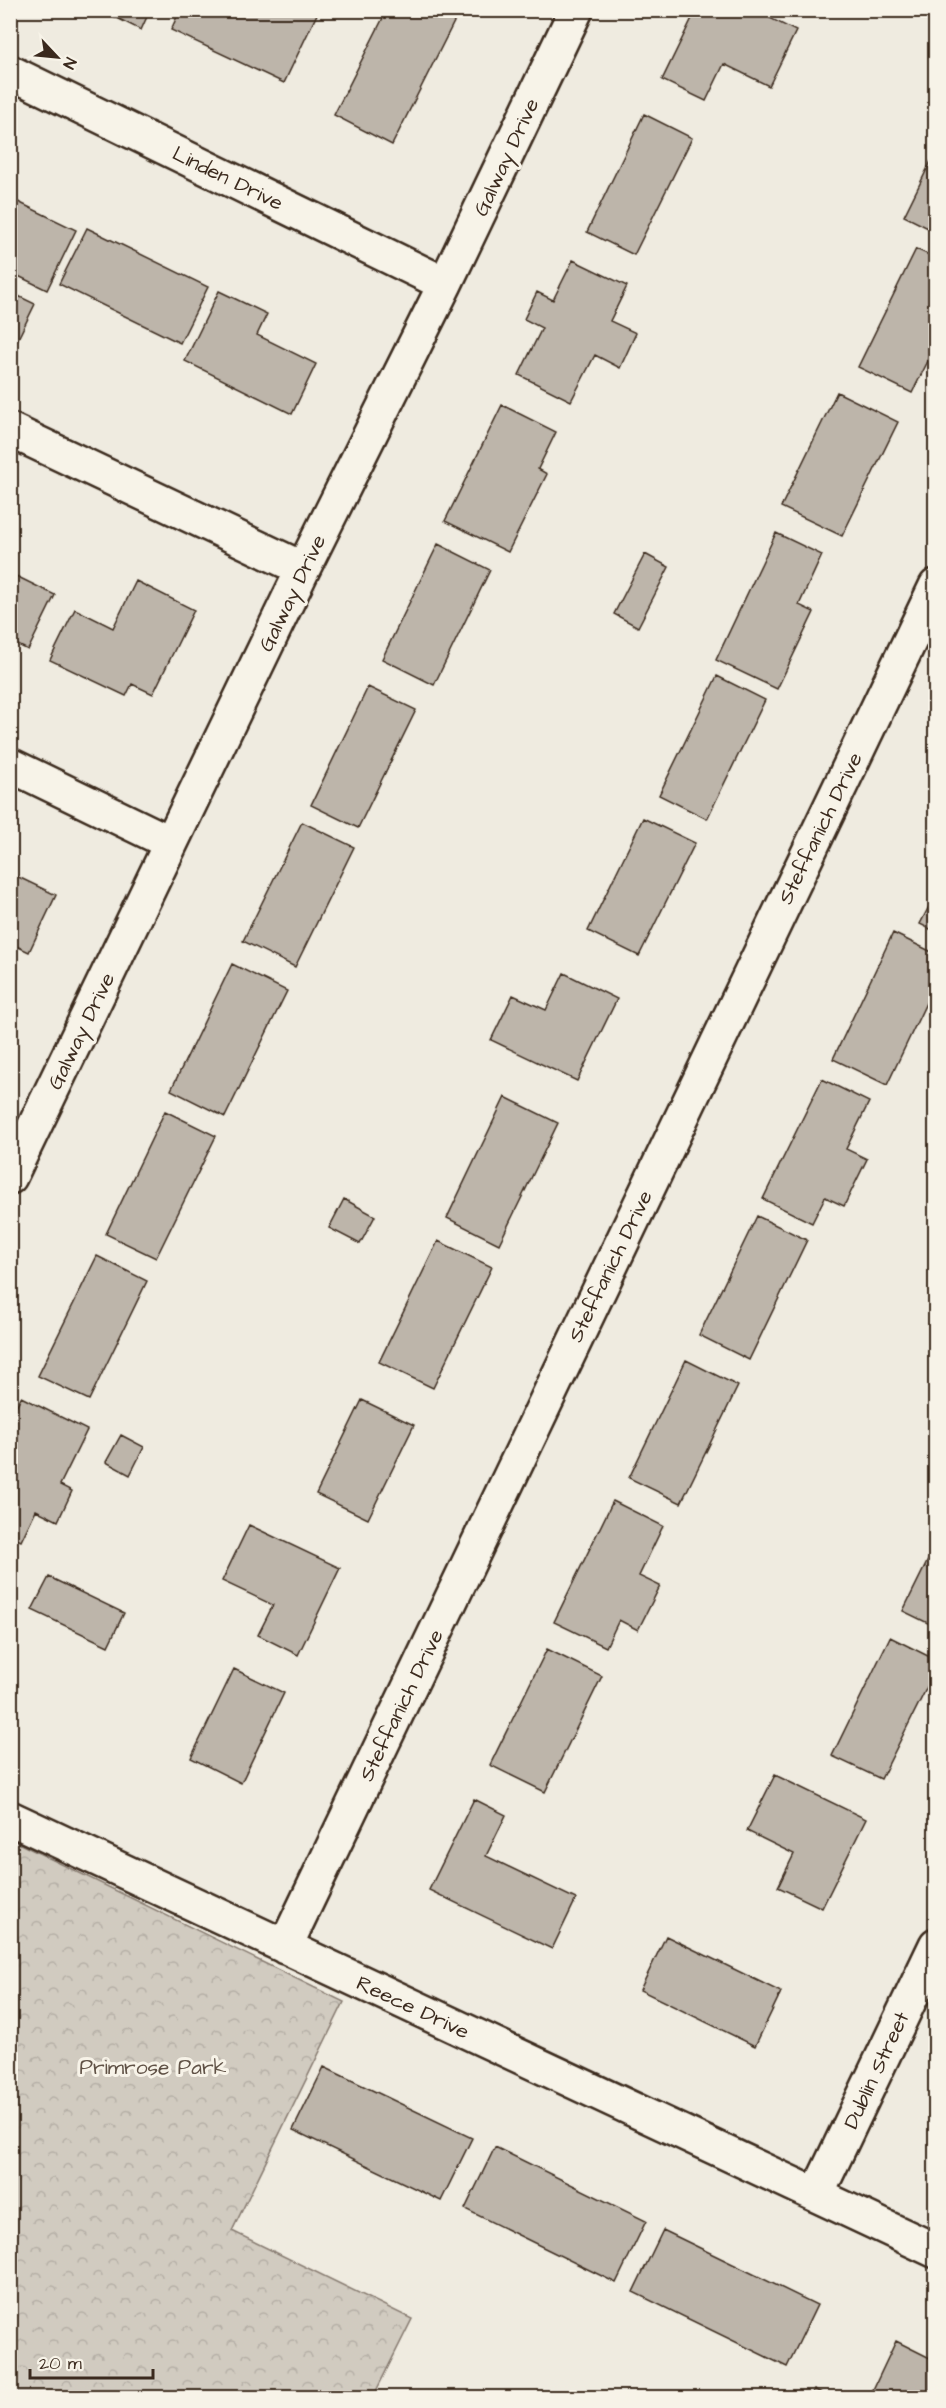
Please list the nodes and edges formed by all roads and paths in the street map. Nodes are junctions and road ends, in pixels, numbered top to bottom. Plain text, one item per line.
1 (576, 10) edge
2 (10, 72) edge
3 (445, 284) junction
4 (10, 430) edge
5 (303, 569) junction
6 (936, 586) edge
7 (10, 765) edge
8 (171, 843) junction
9 (10, 1177) edge
10 (10, 1818) edge
11 (936, 1945) edge
12 (285, 1947) junction
13 (817, 2194) junction
14 (936, 2251) edge

1 - 3 street, Galway Drive
2 - 3 street, Linden Drive
3 - 5 street, Galway Drive
4 - 5 street
5 - 8 street, Galway Drive
6 - 12 street, Steffanich Drive
7 - 8 street
8 - 9 street, Galway Drive
10 - 12 street, Reece Drive
11 - 13 street, Dublin Street
12 - 13 street, Reece Drive
13 - 14 street, Reece Drive

